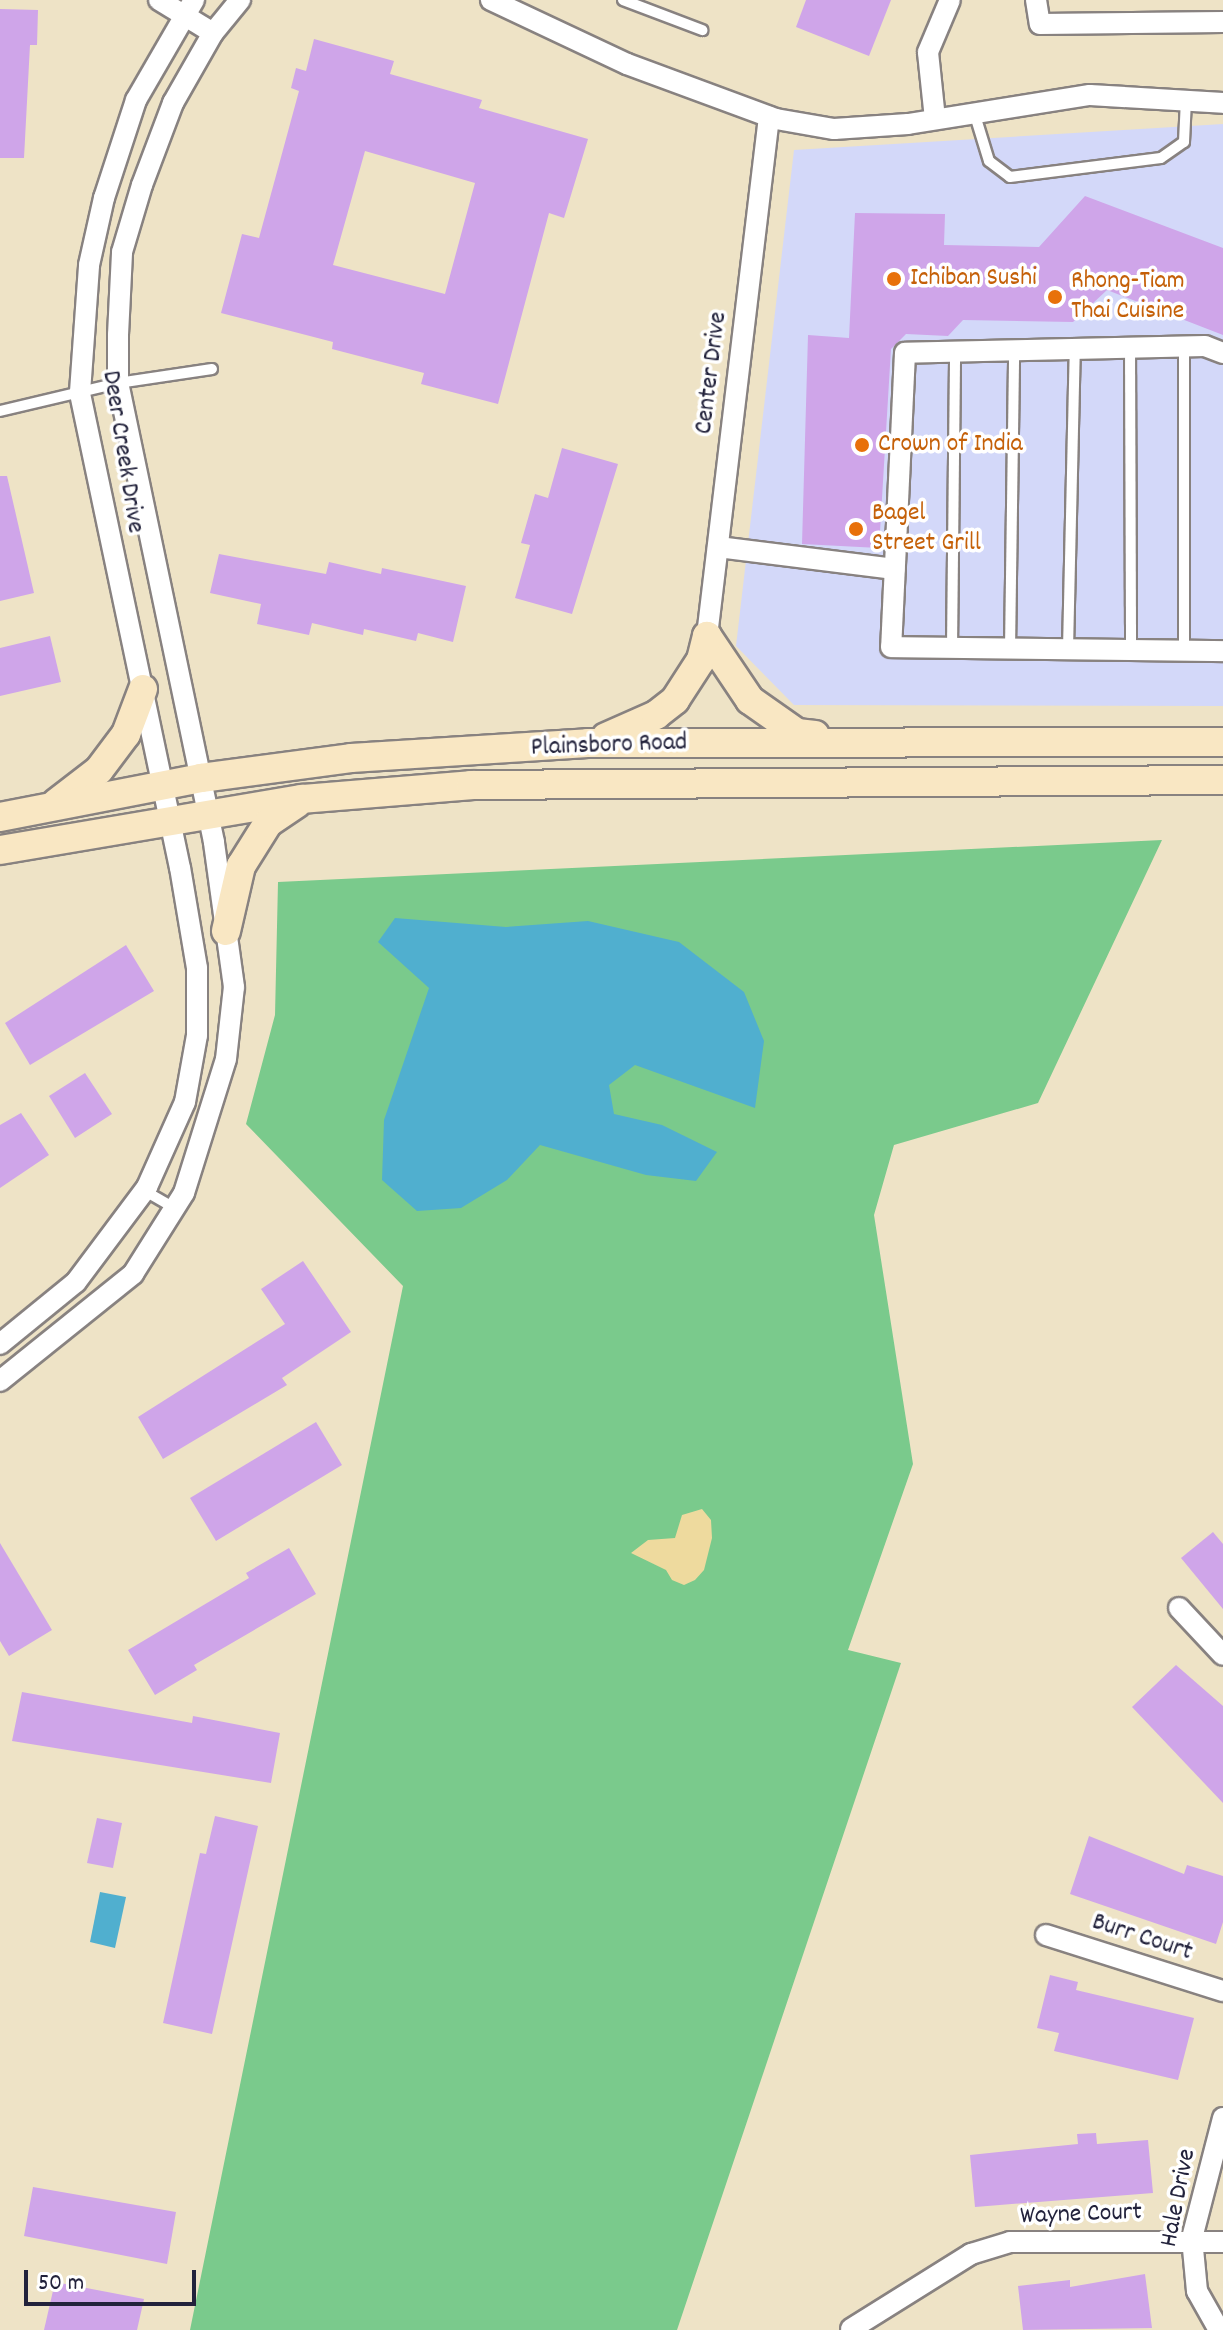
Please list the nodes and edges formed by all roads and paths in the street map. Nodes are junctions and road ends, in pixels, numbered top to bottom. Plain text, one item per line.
1 (159, 0) edge
2 (240, 0) edge
3 (491, 0) edge
4 (623, 0) edge
5 (950, 0) edge
6 (1036, 0) edge
7 (188, 7) edge
8 (534, 9) edge
9 (1223, 22) edge
10 (702, 30) dead end
11 (213, 33) junction
12 (1186, 98) junction
13 (1223, 103) edge
14 (974, 111) junction
15 (769, 117) junction
16 (935, 119) junction
17 (1184, 346) junction
18 (1130, 347) junction
19 (1075, 349) junction
20 (1014, 350) junction
21 (955, 352) junction
22 (1223, 353) edge
23 (212, 369) dead end
24 (118, 383) junction
25 (80, 392) junction
26 (0, 411) edge
27 (718, 547) junction
28 (895, 569) junction
29 (707, 636) junction
30 (952, 648) junction
31 (1010, 649) junction
32 (1068, 649) junction
33 (1131, 650) junction
34 (1184, 651) junction
35 (1223, 651) edge
36 (143, 689) junction
37 (859, 742) junction
38 (1223, 742) edge
39 (588, 743) junction
40 (201, 778) junction
41 (1223, 780) edge
42 (163, 786) junction
43 (302, 799) junction
44 (51, 806) junction
45 (208, 814) junction
46 (0, 817) edge
47 (171, 821) junction
48 (0, 850) edge
49 (226, 931) junction
50 (145, 1191) junction
51 (174, 1208) junction
52 (4, 1341) edge
53 (25, 1364) junction
54 (0, 1381) edge
55 (1179, 1608) dead end
56 (1223, 1655) edge
57 (1046, 1935) dead end
58 (1223, 1991) edge
59 (1223, 2118) edge
60 (1192, 2238) junction
61 (1223, 2242) edge
62 (851, 2329) edge
63 (1219, 2330) edge

1 - 7 street
2 - 11 street, Deer Creek Drive
3 - 8 street
4 - 10 lane
5 - 16 street
6 - 9 street
7 - 11 street
7 - 25 street, Deer Creek Drive
8 - 15 street
11 - 24 street, Deer Creek Drive
12 - 13 street
12 - 14 street
12 - 14 lane
14 - 16 street
15 - 16 street
15 - 27 street, Center Drive
17 - 18 street
17 - 22 street
17 - 34 lane
18 - 19 street
18 - 33 lane
19 - 20 street
19 - 32 lane
20 - 21 street
20 - 31 lane
21 - 28 street
21 - 30 lane
23 - 24 lane
24 - 25 lane
24 - 40 street, Deer Creek Drive
25 - 26 lane
25 - 36 street, Deer Creek Drive
27 - 28 street
27 - 29 street, Center Drive
28 - 30 street
29 - 37 street
29 - 39 street
30 - 31 street
31 - 32 street
32 - 33 street
33 - 34 street
34 - 35 street
36 - 42 street, Deer Creek Drive
36 - 44 street
37 - 38 street, Plainsboro Road
37 - 39 street, Plainsboro Road
39 - 40 street, Plainsboro Road
40 - 42 street, Plainsboro Road
40 - 45 street, Deer Creek Drive
41 - 43 street, Plainsboro Road
42 - 44 street, Plainsboro Road
42 - 47 street, Deer Creek Drive
43 - 45 street, Plainsboro Road
43 - 49 street
44 - 46 street, Plainsboro Road
45 - 47 street, Plainsboro Road
45 - 49 street, Deer Creek Drive
47 - 48 street, Plainsboro Road
47 - 50 street, Deer Creek Drive
49 - 51 street, Deer Creek Drive
50 - 51 lane
50 - 52 street, Deer Creek Drive
51 - 53 street, Deer Creek Drive
52 - 53 lane
53 - 54 street, Deer Creek Drive
55 - 56 street
57 - 58 street, Burr Court
59 - 60 street, Hale Drive
60 - 61 street, Wayne Court
60 - 62 street, Wayne Court
60 - 63 street, Hale Drive

